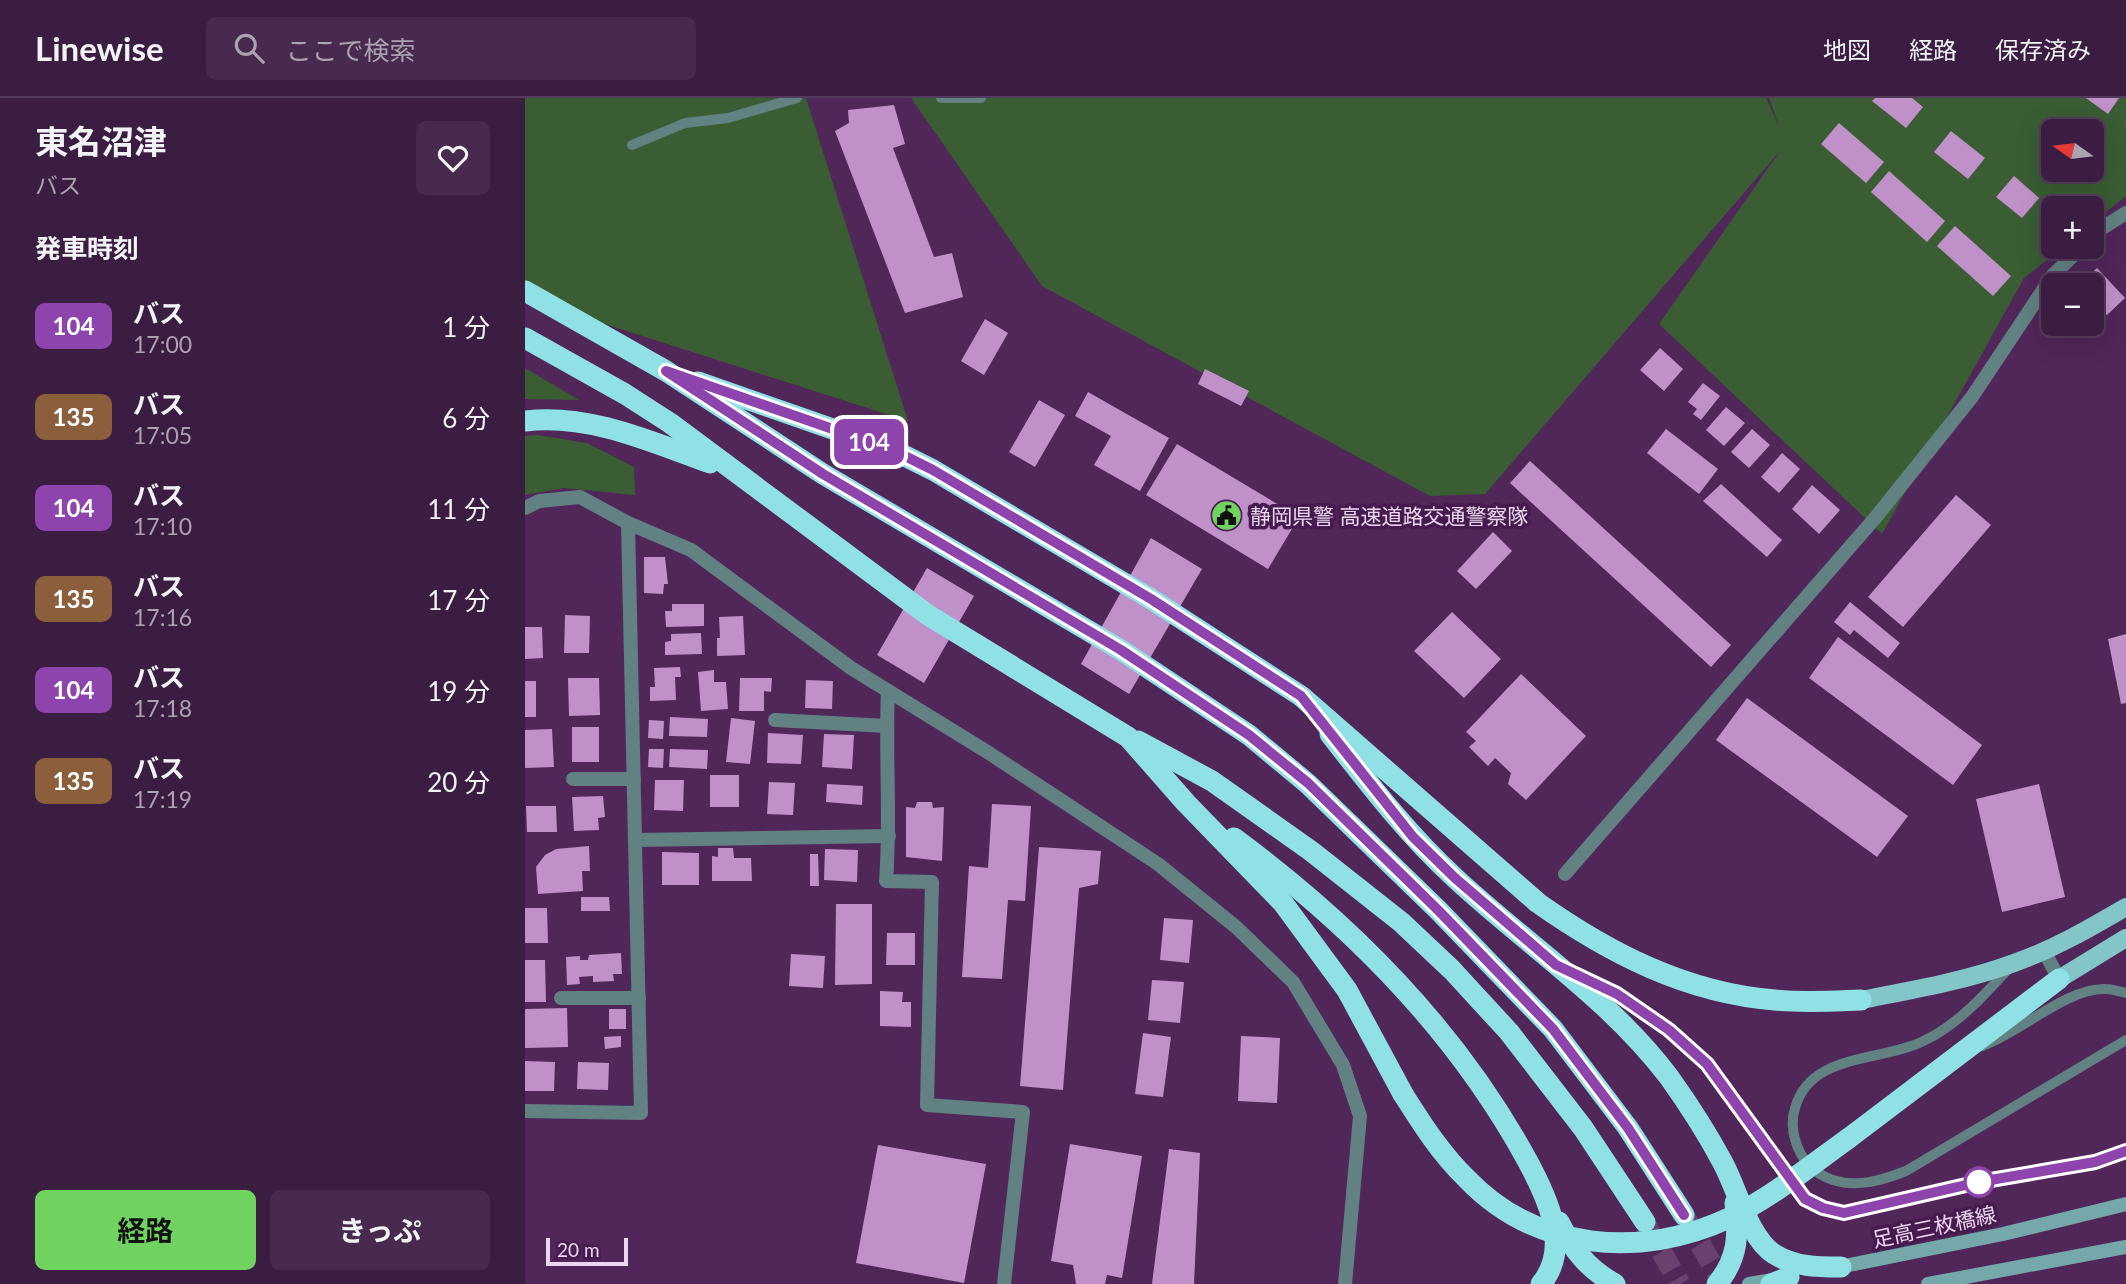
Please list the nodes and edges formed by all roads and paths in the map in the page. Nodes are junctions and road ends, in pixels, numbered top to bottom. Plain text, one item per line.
1 (797, 98) edge
2 (941, 98) edge
3 (981, 98) edge
4 (632, 145) dead end
5 (2126, 213) edge
6 (2104, 229) edge
7 (2070, 259) edge
8 (525, 291) edge
9 (525, 338) edge
10 (666, 371) junction
11 (525, 421) edge
12 (729, 469) junction
13 (525, 508) edge
14 (628, 523) junction
15 (888, 691) junction
16 (1301, 696) junction
17 (775, 720) dead end
18 (887, 726) junction
19 (1128, 737) junction
20 (573, 779) dead end
21 (634, 779) junction
22 (1186, 803) junction
23 (889, 836) junction
24 (636, 840) junction
25 (1565, 874) dead end
26 (2126, 907) edge
27 (2126, 937) edge
28 (2044, 951) junction
29 (2013, 964) junction
30 (1556, 965) junction
31 (2059, 979) junction
32 (2126, 993) edge
33 (561, 998) dead end
34 (639, 998) junction
35 (1861, 1000) joint
36 (2126, 1040) edge
37 (1966, 1051) junction
38 (525, 1111) edge
39 (2126, 1151) edge
40 (1722, 1161) junction
41 (1545, 1194) junction
42 (2126, 1204) edge
43 (1684, 1215) tunnel mouth
44 (1645, 1222) tunnel mouth
45 (2126, 1247) edge
46 (1841, 1267) junction
47 (1780, 1280) edge
48 (1004, 1284) edge
49 (1345, 1284) edge
50 (1541, 1284) edge
51 (1615, 1284) edge
52 (1717, 1284) edge
53 (1749, 1284) edge
54 (1928, 1284) edge

1 - 4 lane
2 - 3 lane
5 - 6 street
7 - 25 street
8 - 10 highway
9 - 12 highway
10 - 16 highway
10 - 43 highway
11 - 12 highway
12 - 19 highway
13 - 14 street
14 - 15 street
14 - 21 street
15 - 18 street
15 - 49 street
16 - 30 highway
16 - 35 highway
17 - 18 street
18 - 23 street
19 - 22 highway
19 - 44 highway
20 - 21 street
21 - 24 street
22 - 37 highway, bridge
22 - 41 highway
23 - 24 street
23 - 48 street
24 - 34 street
26 - 28 main road
27 - 31 main road
28 - 29 main road
28 - 31 street
29 - 35 main road
29 - 36 lane
30 - 39 lane
30 - 40 highway
31 - 37 highway
32 - 37 lane
33 - 34 street
34 - 38 street
40 - 46 highway
40 - 52 highway
41 - 50 highway
41 - 51 highway
42 - 46 main road, 足高三枚橋線
45 - 54 main road
46 - 47 main road, 足高三枚橋線
47 - 53 main road, 足高三枚橋線

